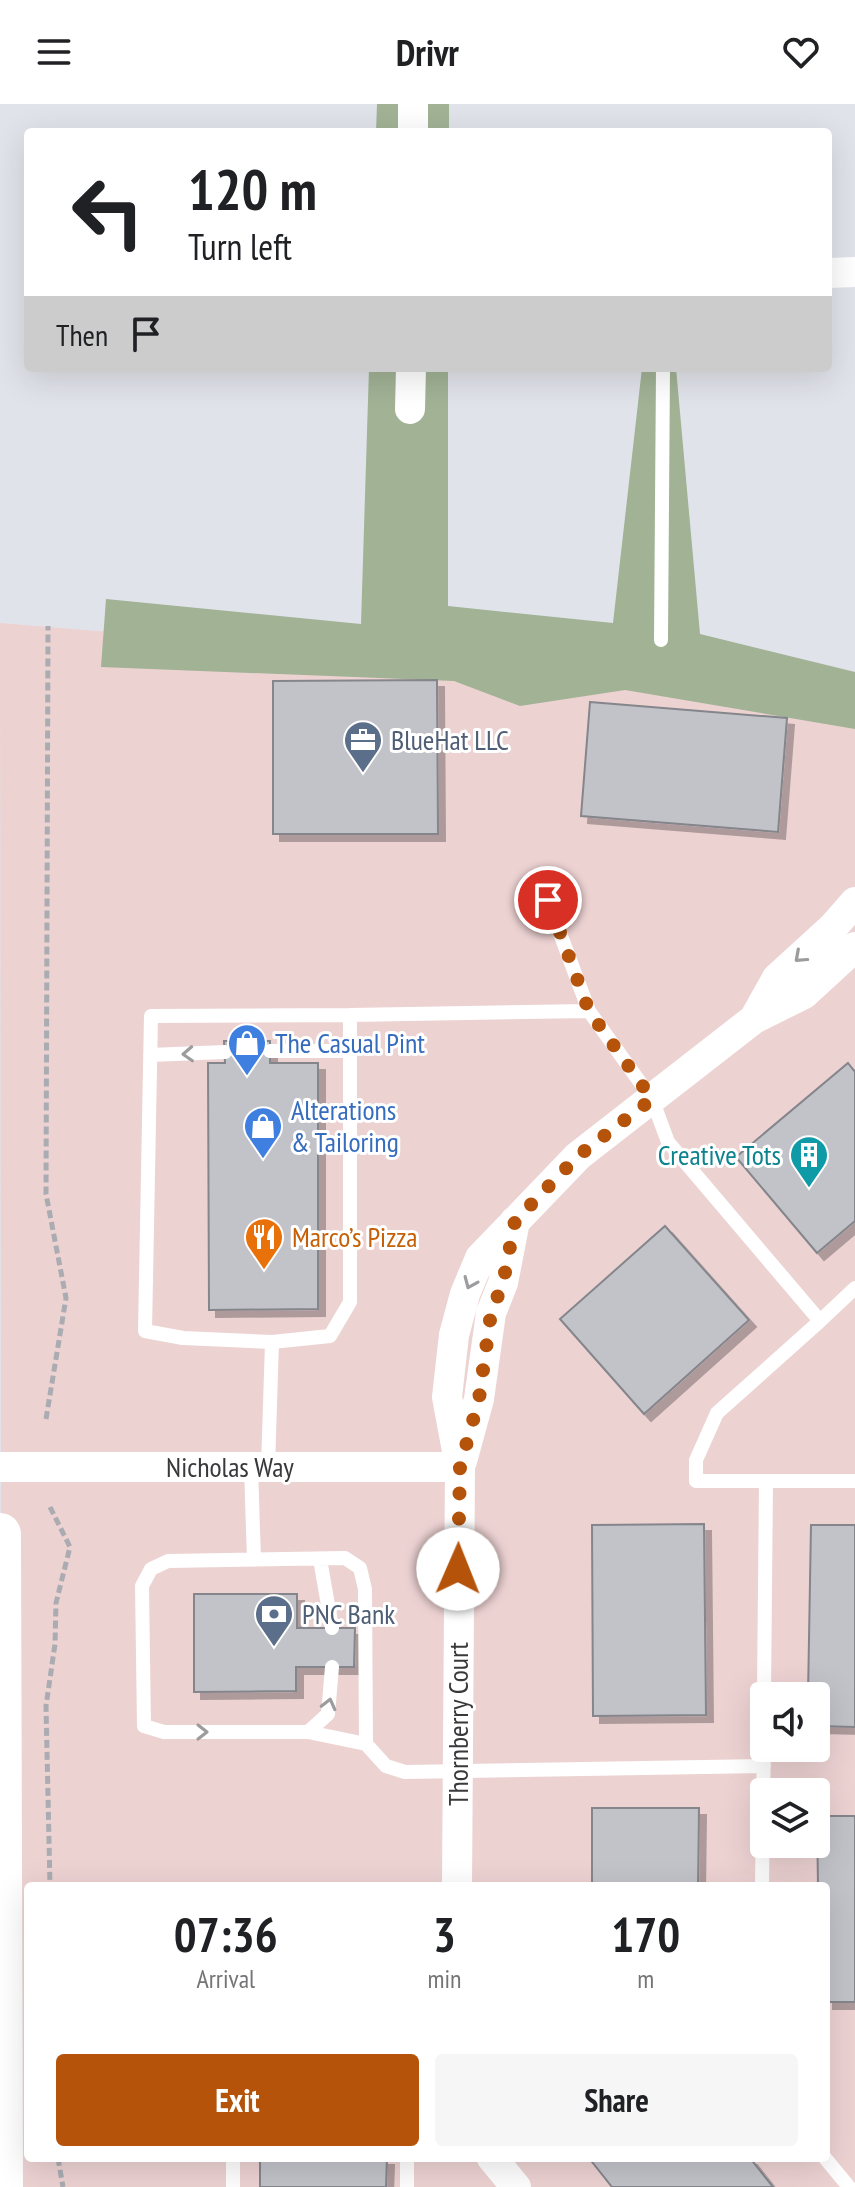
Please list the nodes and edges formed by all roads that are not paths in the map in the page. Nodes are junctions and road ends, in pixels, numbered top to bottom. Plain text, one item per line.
1 (413, 104) edge
2 (413, 128) edge
3 (855, 272) edge
4 (832, 273) edge
5 (411, 372) edge
6 (663, 372) edge
7 (410, 409) dead end
8 (661, 640) dead end
9 (539, 877) dead end
10 (855, 902) edge
11 (855, 947) edge
12 (589, 1011) junction
13 (350, 1015) junction
14 (754, 1019) junction
15 (270, 1051) dead end
16 (350, 1051) junction
17 (225, 1052) dead end
18 (150, 1055) junction
19 (652, 1099) junction
20 (855, 1288) edge
21 (820, 1321) junction
22 (272, 1342) junction
23 (0, 1467) edge
24 (260, 1467) junction
25 (460, 1467) junction
26 (766, 1481) junction
27 (855, 1481) edge
28 (0, 1534) edge
29 (320, 1559) junction
30 (254, 1560) junction
31 (332, 1628) dead end
32 (332, 1667) dead end
33 (764, 1682) edge
34 (308, 1732) junction
35 (366, 1744) junction
36 (764, 1762) edge
37 (764, 1766) junction
38 (458, 1769) junction
39 (457, 1882) edge
40 (762, 1882) edge
41 (233, 2162) edge
42 (407, 2162) edge
43 (492, 2162) edge
44 (494, 2162) edge
45 (828, 2162) edge
46 (2, 2187) edge
47 (233, 2187) edge
48 (407, 2187) edge
49 (496, 2187) edge
50 (516, 2187) edge
51 (849, 2187) edge

1 - 2 street
3 - 4 street
5 - 7 street
6 - 8 lane
9 - 12 lane
10 -> 14 street, Thornberry Court
11 - 14 street, Thornberry Court
12 - 13 lane
12 - 19 lane
13 - 16 lane
13 - 18 lane
14 - 19 street, Thornberry Court
15 - 16 lane
16 - 22 lane
17 -> 18 lane
18 - 22 lane
19 - 21 lane
19 - 25 street, Thornberry Court
20 - 21 lane
21 - 26 lane
22 - 24 lane
23 - 24 street, Nicholas Way
24 - 25 street, Nicholas Way
24 - 30 lane
25 - 38 street, Thornberry Court
26 - 27 lane
26 - 33 lane
28 - 46 main road
29 - 30 lane
29 - 31 lane
29 - 35 lane
30 -> 34 lane
34 -> 32 lane
34 - 35 lane
35 - 38 lane
36 - 37 lane
37 - 38 lane
37 - 40 lane
38 - 39 street, Thornberry Court
41 - 47 lane
42 - 48 lane
43 - 49 street
44 - 50 street
45 - 51 lane

